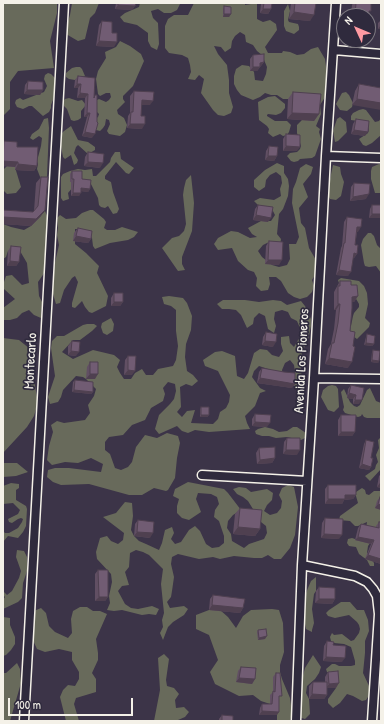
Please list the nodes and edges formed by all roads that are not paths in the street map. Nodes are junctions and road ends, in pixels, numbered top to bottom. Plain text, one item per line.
1 (64, 3) edge
2 (336, 3) edge
3 (334, 50) junction
4 (381, 54) edge
5 (326, 156) junction
6 (381, 158) edge
7 (314, 378) junction
8 (381, 379) edge
9 (202, 475) dead end
10 (307, 481) junction
11 (302, 565) junction
12 (24, 721) edge
13 (296, 721) edge
14 (372, 721) edge

1 - 12 street, Montecarlo
2 - 3 street, Avenida Los Pioneros
3 - 4 street
3 - 5 street, Avenida Los Pioneros
5 - 6 street
5 - 7 street, Avenida Los Pioneros
7 - 8 street
7 - 10 street, Avenida Los Pioneros
9 - 10 street
10 - 11 street, Avenida Los Pioneros
11 - 13 street, Avenida Los Pioneros
11 - 14 street

